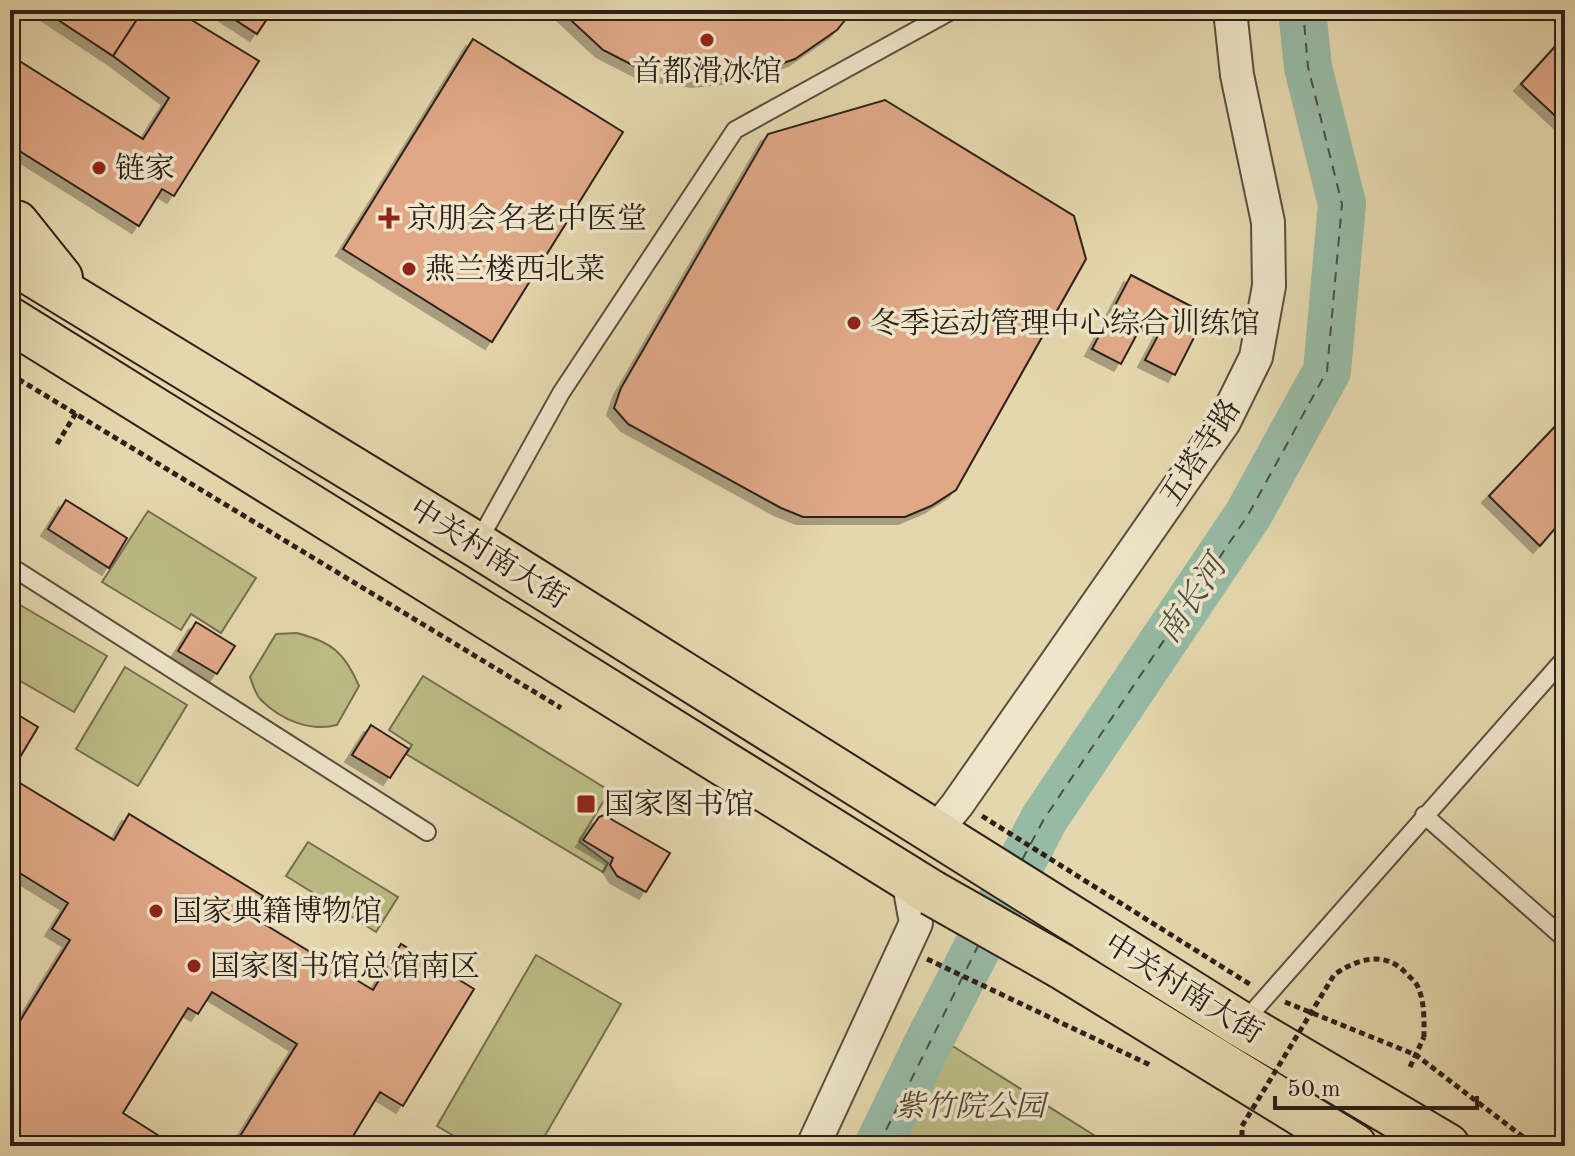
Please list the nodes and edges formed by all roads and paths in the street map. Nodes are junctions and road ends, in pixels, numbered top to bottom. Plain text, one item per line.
1 (953, 10) edge
2 (1230, 10) edge
3 (13, 242) edge
4 (10, 320) edge
5 (10, 374) edge
6 (76, 413) junction
7 (57, 444) dead end
8 (477, 545) junction
9 (10, 566) edge
10 (1565, 658) edge
11 (564, 709) dead end
12 (1424, 815) junction
13 (427, 832) dead end
14 (963, 834) junction
15 (919, 898) junction
16 (1100, 913) junction
17 (1565, 939) edge
18 (1024, 1004) dead end
19 (1254, 1010) junction
20 (1416, 1055) junction
21 (1410, 1067) dead end
22 (813, 1146) edge
23 (1242, 1146) edge
24 (1354, 1146) edge
25 (1447, 1146) edge
26 (1535, 1146) edge

1 - 8 lane
2 - 14 street, 五塔寺路
3 - 8 main road, 中关村南大街
4 - 15 main road, 中关村南大街
5 - 6 path
6 - 7 path
6 - 11 path
8 - 14 main road, 中关村南大街
9 - 13 lane
10 - 12 lane
12 - 17 lane
12 - 19 lane
14 - 16 main road, 中关村南大街
14 - 16 path
15 - 18 path
15 - 22 street
15 - 24 main road, 中关村南大街, bridge
16 - 19 main road, 中关村南大街
16 - 19 path
19 - 20 path
19 - 25 main road, 中关村南大街
20 - 21 path
20 - 23 path, bridge
20 - 26 path

